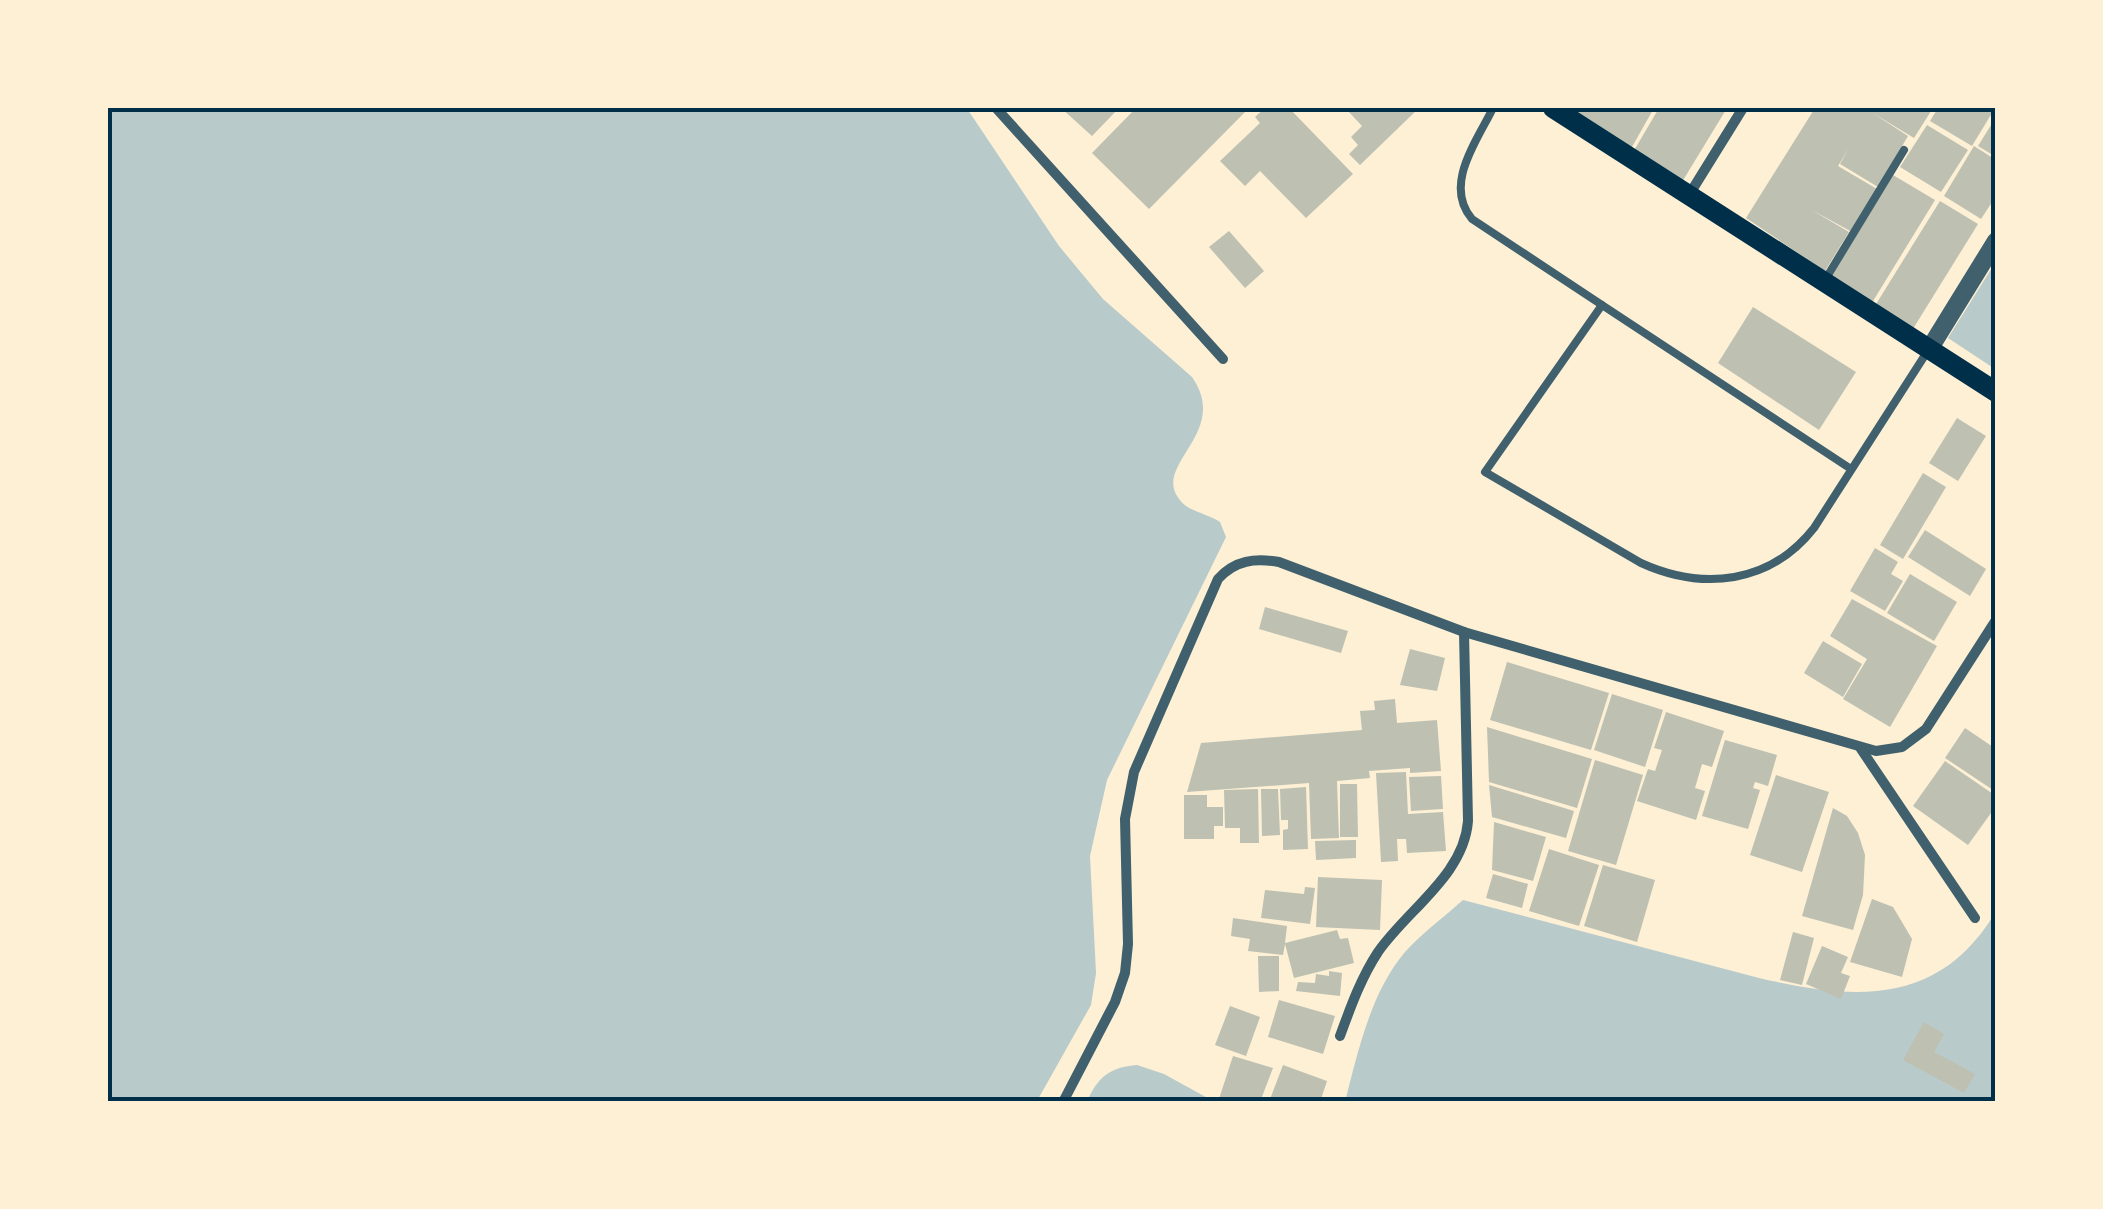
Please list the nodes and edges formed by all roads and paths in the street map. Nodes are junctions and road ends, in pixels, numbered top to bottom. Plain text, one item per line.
1 (996, 108) edge
2 (1493, 108) edge
3 (1553, 108) edge
4 (1743, 108) edge
5 (1904, 150) dead end
6 (1689, 196) junction
7 (1996, 241) edge
8 (1823, 284) junction
9 (1602, 305) junction
10 (1930, 348) junction
11 (1223, 358) dead end
12 (1996, 392) edge
13 (1851, 469) junction
14 (1996, 620) edge
15 (1464, 632) junction
16 (1861, 748) junction
17 (1976, 918) dead end
18 (1340, 1036) dead end
19 (1063, 1102) edge

1 - 11 street
2 - 9 lane
3 - 6 main road
4 - 6 street
5 - 8 lane
6 - 8 main road
7 - 10 street
8 - 10 main road
9 - 13 lane
9 - 13 lane
10 - 12 main road
10 - 13 lane
14 - 16 street
15 - 16 street
15 - 18 street
15 - 19 street
16 - 17 street

